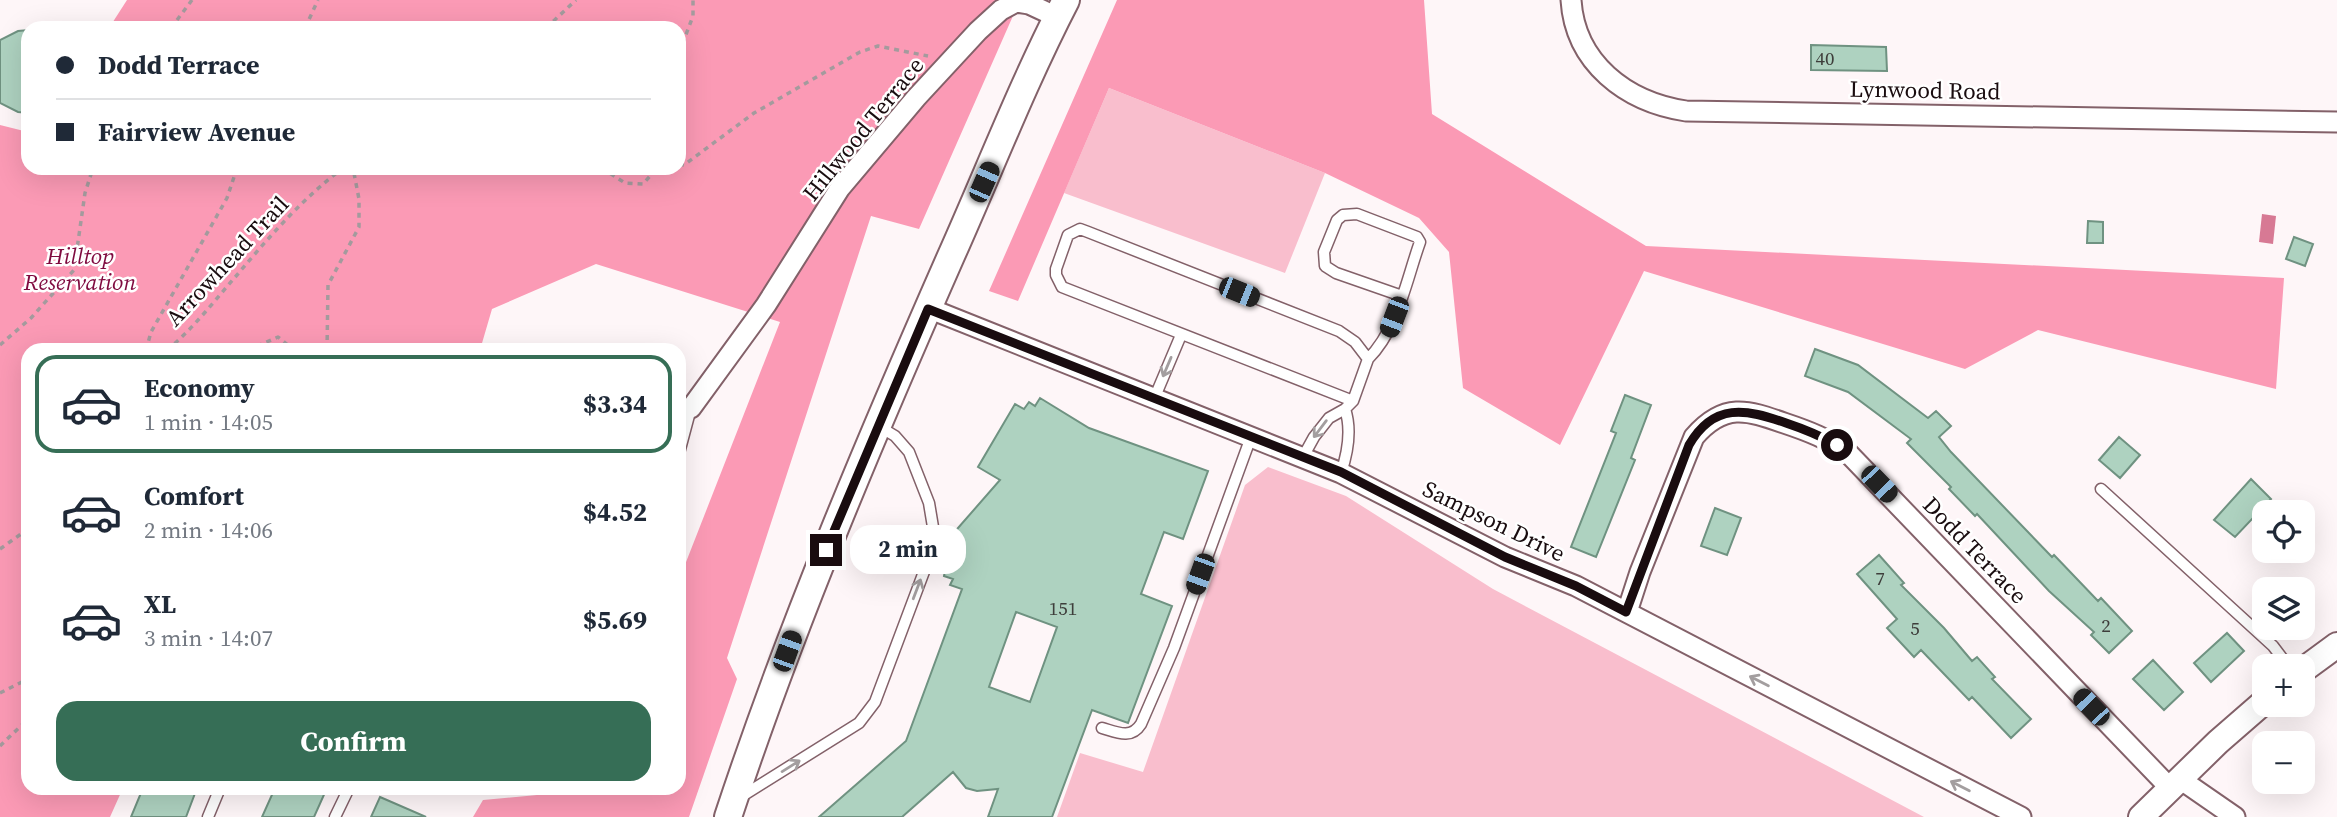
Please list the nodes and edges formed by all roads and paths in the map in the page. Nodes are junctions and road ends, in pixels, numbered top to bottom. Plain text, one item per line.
1 (192, 0) edge
2 (318, 0) edge
3 (576, 0) edge
4 (693, 0) edge
5 (1571, 0) edge
6 (1062, 8) edge
7 (176, 21) edge
8 (308, 21) edge
9 (553, 21) edge
10 (686, 34) edge
11 (936, 53) dead end
12 (2337, 122) edge
13 (686, 164) edge
14 (91, 175) edge
15 (235, 175) edge
16 (334, 175) edge
17 (354, 175) edge
18 (612, 175) edge
19 (651, 175) edge
20 (1402, 296) junction
21 (928, 309) junction
22 (1181, 335) junction
23 (148, 343) edge
24 (174, 343) edge
25 (264, 343) edge
26 (285, 343) edge
27 (327, 343) edge
28 (0, 345) edge
29 (1368, 359) junction
30 (1154, 399) junction
31 (686, 405) edge
32 (1349, 405) junction
33 (878, 426) junction
34 (1251, 437) junction
35 (1303, 457) junction
36 (1341, 472) junction
37 (2101, 489) dead end
38 (21, 534) edge
39 (0, 548) edge
40 (1626, 612) junction
41 (2337, 645) edge
42 (2279, 654) edge
43 (2315, 661) edge
44 (21, 682) edge
45 (0, 693) edge
46 (2252, 713) edge
47 (21, 726) edge
48 (1102, 728) dead end
49 (0, 746) edge
50 (2175, 783) junction
51 (217, 795) edge
52 (346, 795) edge
53 (731, 810) edge
54 (208, 817) edge
55 (335, 817) edge
56 (2021, 817) edge
57 (2141, 817) edge
58 (2235, 817) edge

1 - 7 path
2 - 8 path
3 - 9 path
4 - 10 path
5 - 12 street, Lynwood Road
6 - 21 main road
6 - 31 street, Hillwood Terrace
11 - 13 path
14 - 28 path
15 - 23 path
16 - 24 path, Arrowhead Trail
17 - 27 path
18 - 19 path
20 - 20 lane
20 - 29 lane
21 - 30 street, Sampson Drive
21 - 33 main road
22 - 29 lane
22 -> 30 lane
22 - 32 lane
25 - 26 path
29 - 32 lane
30 - 34 street, Sampson Drive
32 -> 35 lane
32 - 36 lane
33 - 53 main road
53 -> 33 lane
34 - 35 street, Sampson Drive
34 - 48 lane
35 - 36 street, Sampson Drive
36 - 40 street, Sampson Drive
37 - 42 lane
38 - 39 path
40 - 50 street, Dodd Terrace
56 -> 40 street, Sampson Drive
41 - 43 street
44 - 45 path
46 - 50 street
47 - 49 path
50 - 57 street
50 - 58 street, Dodd Terrace
51 - 54 lane
52 - 55 lane

